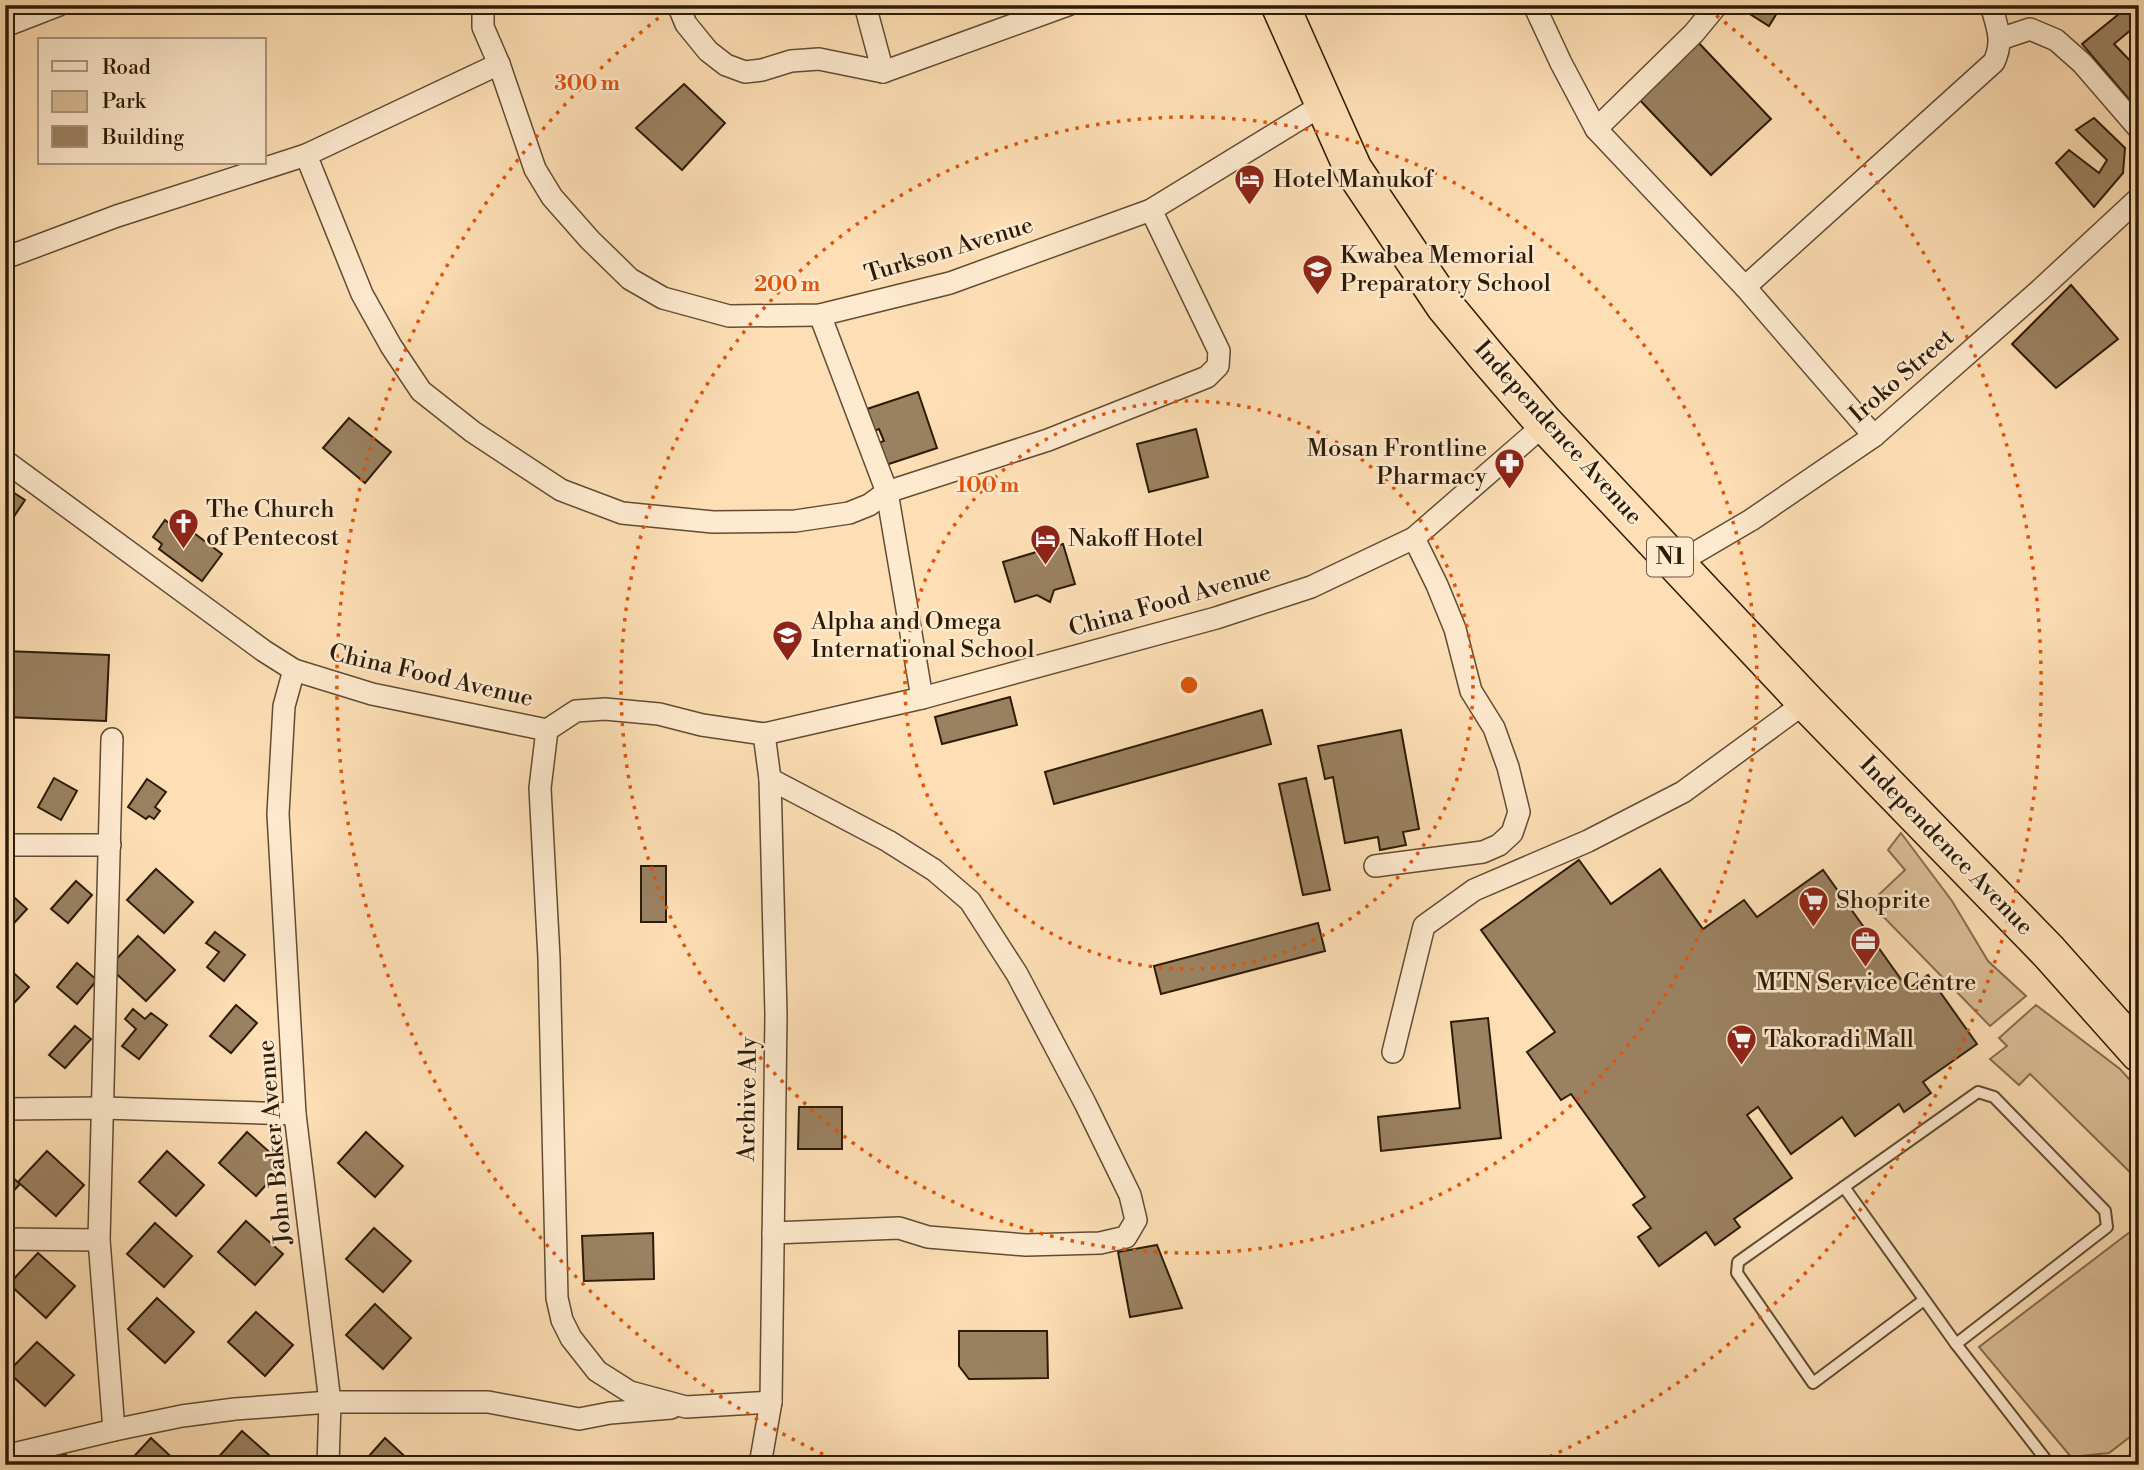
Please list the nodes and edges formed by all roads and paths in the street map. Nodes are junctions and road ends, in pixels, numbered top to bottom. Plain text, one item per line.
1 (59, 5) edge
2 (483, 5) edge
3 (678, 5) edge
4 (865, 5) edge
5 (1068, 5) edge
6 (1280, 5) edge
7 (1534, 5) edge
8 (1717, 5) edge
9 (1991, 5) edge
10 (5, 26) edge
11 (2000, 39) junction
12 (499, 64) junction
13 (883, 72) junction
14 (1324, 104) junction
15 (2139, 128) edge
16 (1596, 129) junction
17 (306, 155) junction
18 (2139, 198) edge
19 (1151, 210) junction
20 (5, 258) edge
21 (1745, 287) junction
22 (820, 316) junction
23 (1545, 424) junction
24 (1874, 436) junction
25 (5, 461) edge
26 (887, 492) junction
27 (1414, 538) junction
28 (1676, 564) junction
29 (294, 670) junction
30 (922, 698) junction
31 (1806, 702) junction
32 (547, 730) junction
33 (765, 734) junction
34 (111, 738) dead end
35 (770, 779) junction
36 (5, 845) edge
37 (110, 845) junction
38 (1375, 866) dead end
39 (1393, 1052) dead end
40 (2139, 1053) edge
41 (104, 1108) junction
42 (5, 1109) edge
43 (295, 1114) junction
44 (1843, 1187) junction
45 (773, 1233) junction
46 (5, 1239) edge
47 (99, 1240) junction
48 (1924, 1300) junction
49 (1956, 1343) junction
50 (330, 1402) junction
51 (771, 1402) junction
52 (686, 1407) junction
53 (114, 1430) junction
54 (2139, 1455) edge
55 (5, 1456) edge
56 (328, 1465) edge
57 (760, 1465) edge
58 (2050, 1465) edge
59 (2127, 1465) edge

1 - 10 street
2 - 12 street, Turkson Avenue
3 - 13 street
4 - 13 street
5 - 13 street
6 - 14 highway, Independence Avenue / N1
7 - 16 street
8 - 16 street
9 - 11 street
11 - 15 street
11 - 21 street
12 - 17 street
12 - 22 street, Turkson Avenue
14 - 19 street, Turkson Avenue
14 - 23 highway, Independence Avenue / N1
16 - 21 street
17 - 20 street
17 - 26 street
18 - 24 street, Iroko Street
19 - 22 street, Turkson Avenue
19 - 26 street
21 - 24 street
22 - 26 street
23 - 27 street, China Food Avenue
23 - 28 highway, Independence Avenue / N1
24 - 28 street, Iroko Street
25 - 29 street, China Food Avenue
26 - 30 street
27 - 30 street, China Food Avenue
27 - 38 street
28 - 31 highway, Independence Avenue / N1
29 - 32 street, China Food Avenue
29 - 43 street, John Baker Avenue
30 - 33 street, China Food Avenue
31 - 39 street
31 - 40 highway, Independence Avenue / N1
32 - 33 street, China Food Avenue
32 - 52 street
33 - 35 street, Archive Aly
34 - 37 street
35 - 45 street, Archive Aly
35 - 45 street
36 - 37 street
37 - 41 street
41 - 42 street
41 - 43 street
41 - 47 street
43 - 50 street, John Baker Avenue
44 - 48 lane
44 - 48 lane
44 - 49 lane
45 - 51 street, Archive Aly
46 - 47 street
47 - 53 street
48 - 49 lane
49 - 58 lane
50 - 52 street
50 - 53 street
50 - 56 street, John Baker Avenue
51 - 52 street
51 - 57 street, Archive Aly
53 - 55 street
54 - 59 lane

